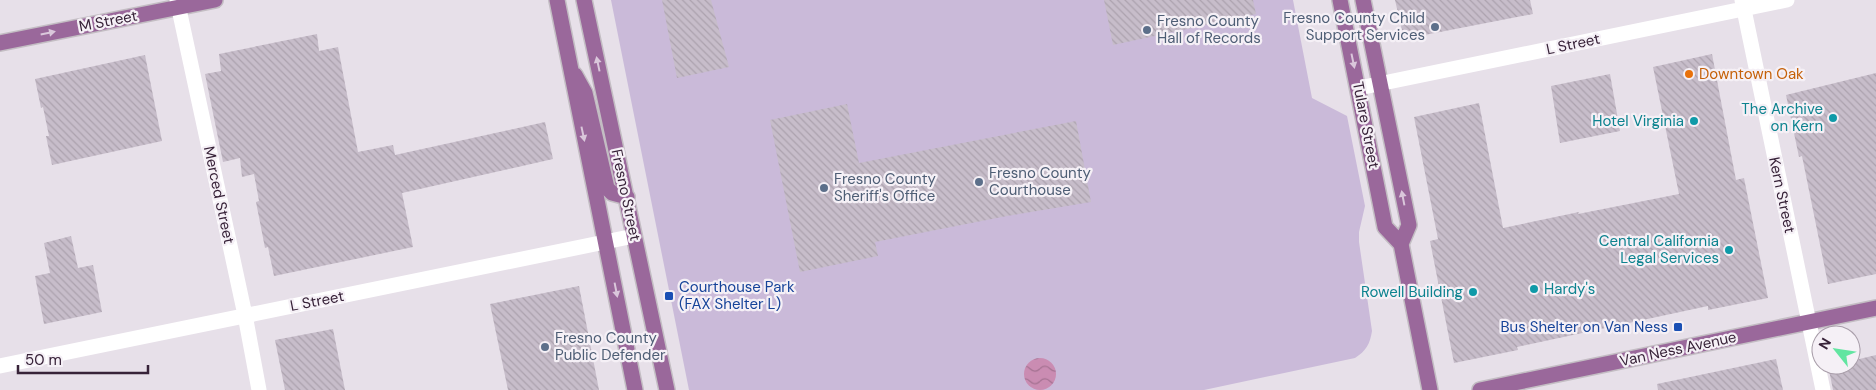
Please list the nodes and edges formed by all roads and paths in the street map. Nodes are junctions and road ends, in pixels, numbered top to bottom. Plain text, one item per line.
1 (215, 0) edge
2 (557, 0) edge
3 (584, 0) edge
4 (1340, 0) edge
5 (1364, 0) edge
6 (1787, 0) edge
7 (178, 4) edge
8 (1743, 5) edge
9 (0, 43) edge
10 (568, 63) junction
11 (1380, 83) junction
12 (1359, 88) junction
13 (627, 197) junction
14 (634, 236) junction
15 (606, 242) junction
16 (1401, 244) junction
17 (1876, 308) edge
18 (245, 315) junction
19 (1809, 322) junction
20 (0, 366) edge
21 (259, 390) edge
22 (635, 390) edge
23 (667, 390) edge
24 (1430, 390) edge
25 (1480, 390) edge
26 (1823, 390) edge

1 - 7 main road, M Street
2 - 10 main road, Fresno Street
13 -> 3 main road, Fresno Street
4 -> 12 main road, Tulare Street
5 - 11 main road, Tulare Street
6 - 8 street, L Street
9 -> 7 main road, M Street
7 - 18 street, Merced Street
8 - 11 street, L Street
8 - 19 street, Kern Street
10 - 13 main road
10 -> 15 main road, Fresno Street
11 - 12 street, L Street
16 -> 11 main road, Tulare Street
12 - 16 main road, Tulare Street
13 - 14 main road, Fresno Street
14 - 15 street, L Street
14 - 23 main road, Fresno Street
15 - 18 street, L Street
15 -> 22 main road, Fresno Street
16 - 24 main road, Tulare Street
17 - 19 main road, Van Ness Avenue
18 - 20 street, L Street
18 - 21 street, Merced Street
19 - 25 main road, Van Ness Avenue
19 - 26 street, Kern Street

